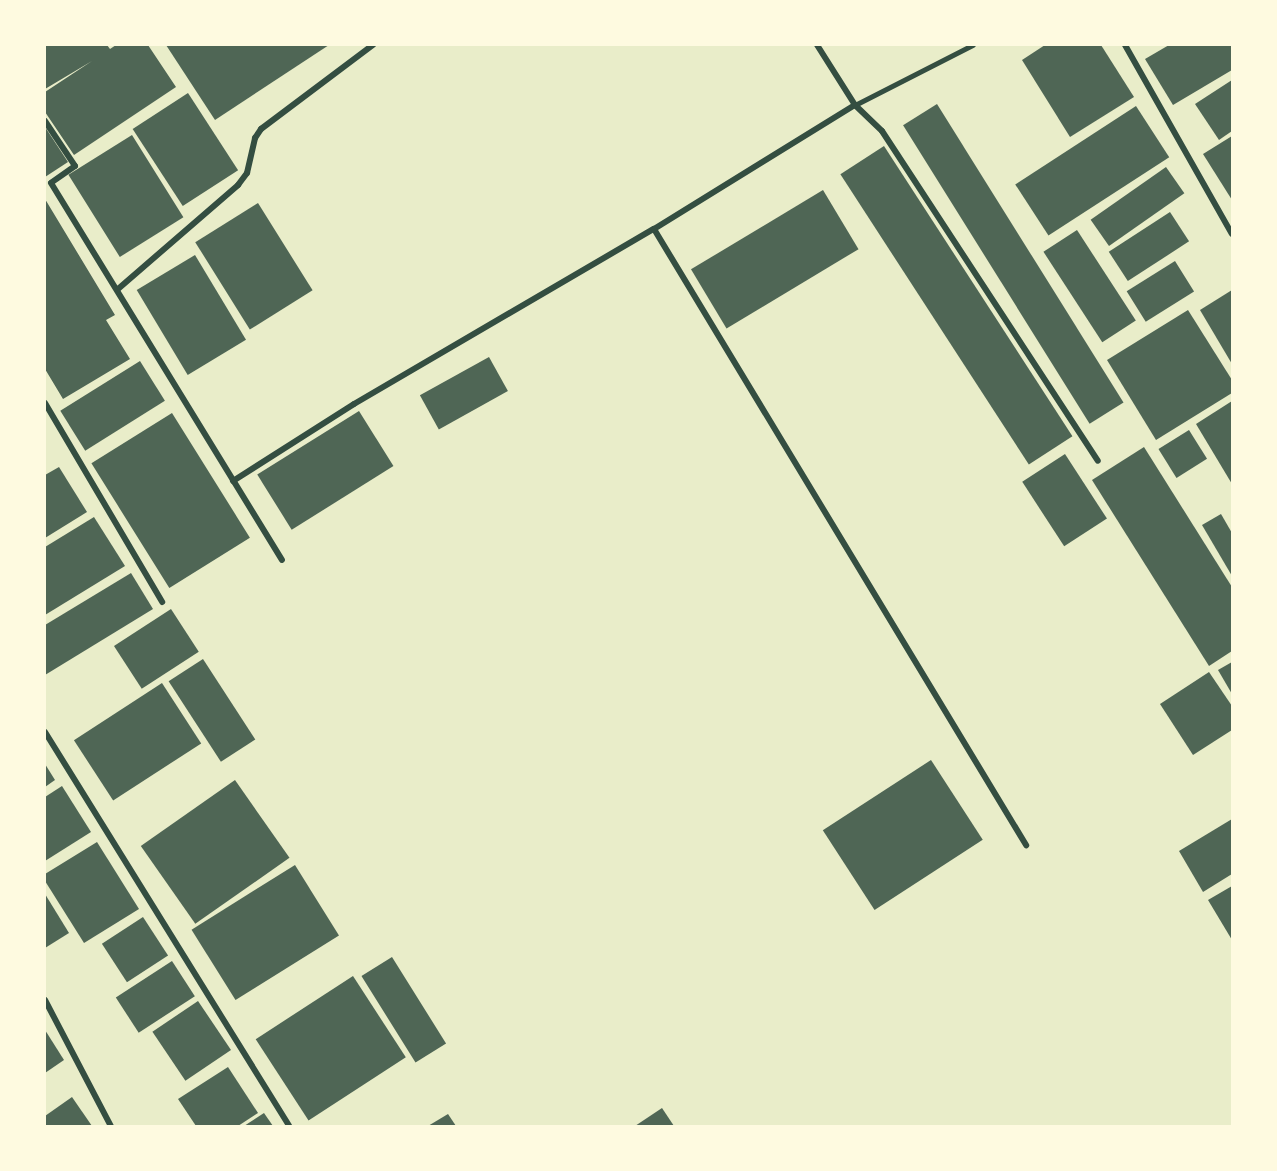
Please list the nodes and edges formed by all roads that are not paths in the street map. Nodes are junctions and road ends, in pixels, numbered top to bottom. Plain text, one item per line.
1 (373, 45) edge
2 (817, 45) edge
3 (973, 45) edge
4 (1125, 45) edge
5 (855, 105) junction
6 (45, 121) edge
7 (48, 185) edge
8 (654, 229) junction
9 (1232, 234) edge
10 (118, 289) junction
11 (45, 403) edge
12 (1098, 461) dead end
13 (233, 482) junction
14 (282, 560) dead end
15 (162, 602) dead end
16 (45, 732) edge
17 (1026, 845) dead end
18 (45, 1000) edge
19 (111, 1126) edge
20 (289, 1126) edge

1 - 10 street
2 - 5 street
3 - 5 lane
4 - 9 street
5 - 8 street
5 - 12 street
6 - 7 street
7 - 10 street
8 - 13 street
8 - 17 street
10 - 13 street
11 - 15 street
13 - 14 street
16 - 20 street
18 - 19 street

